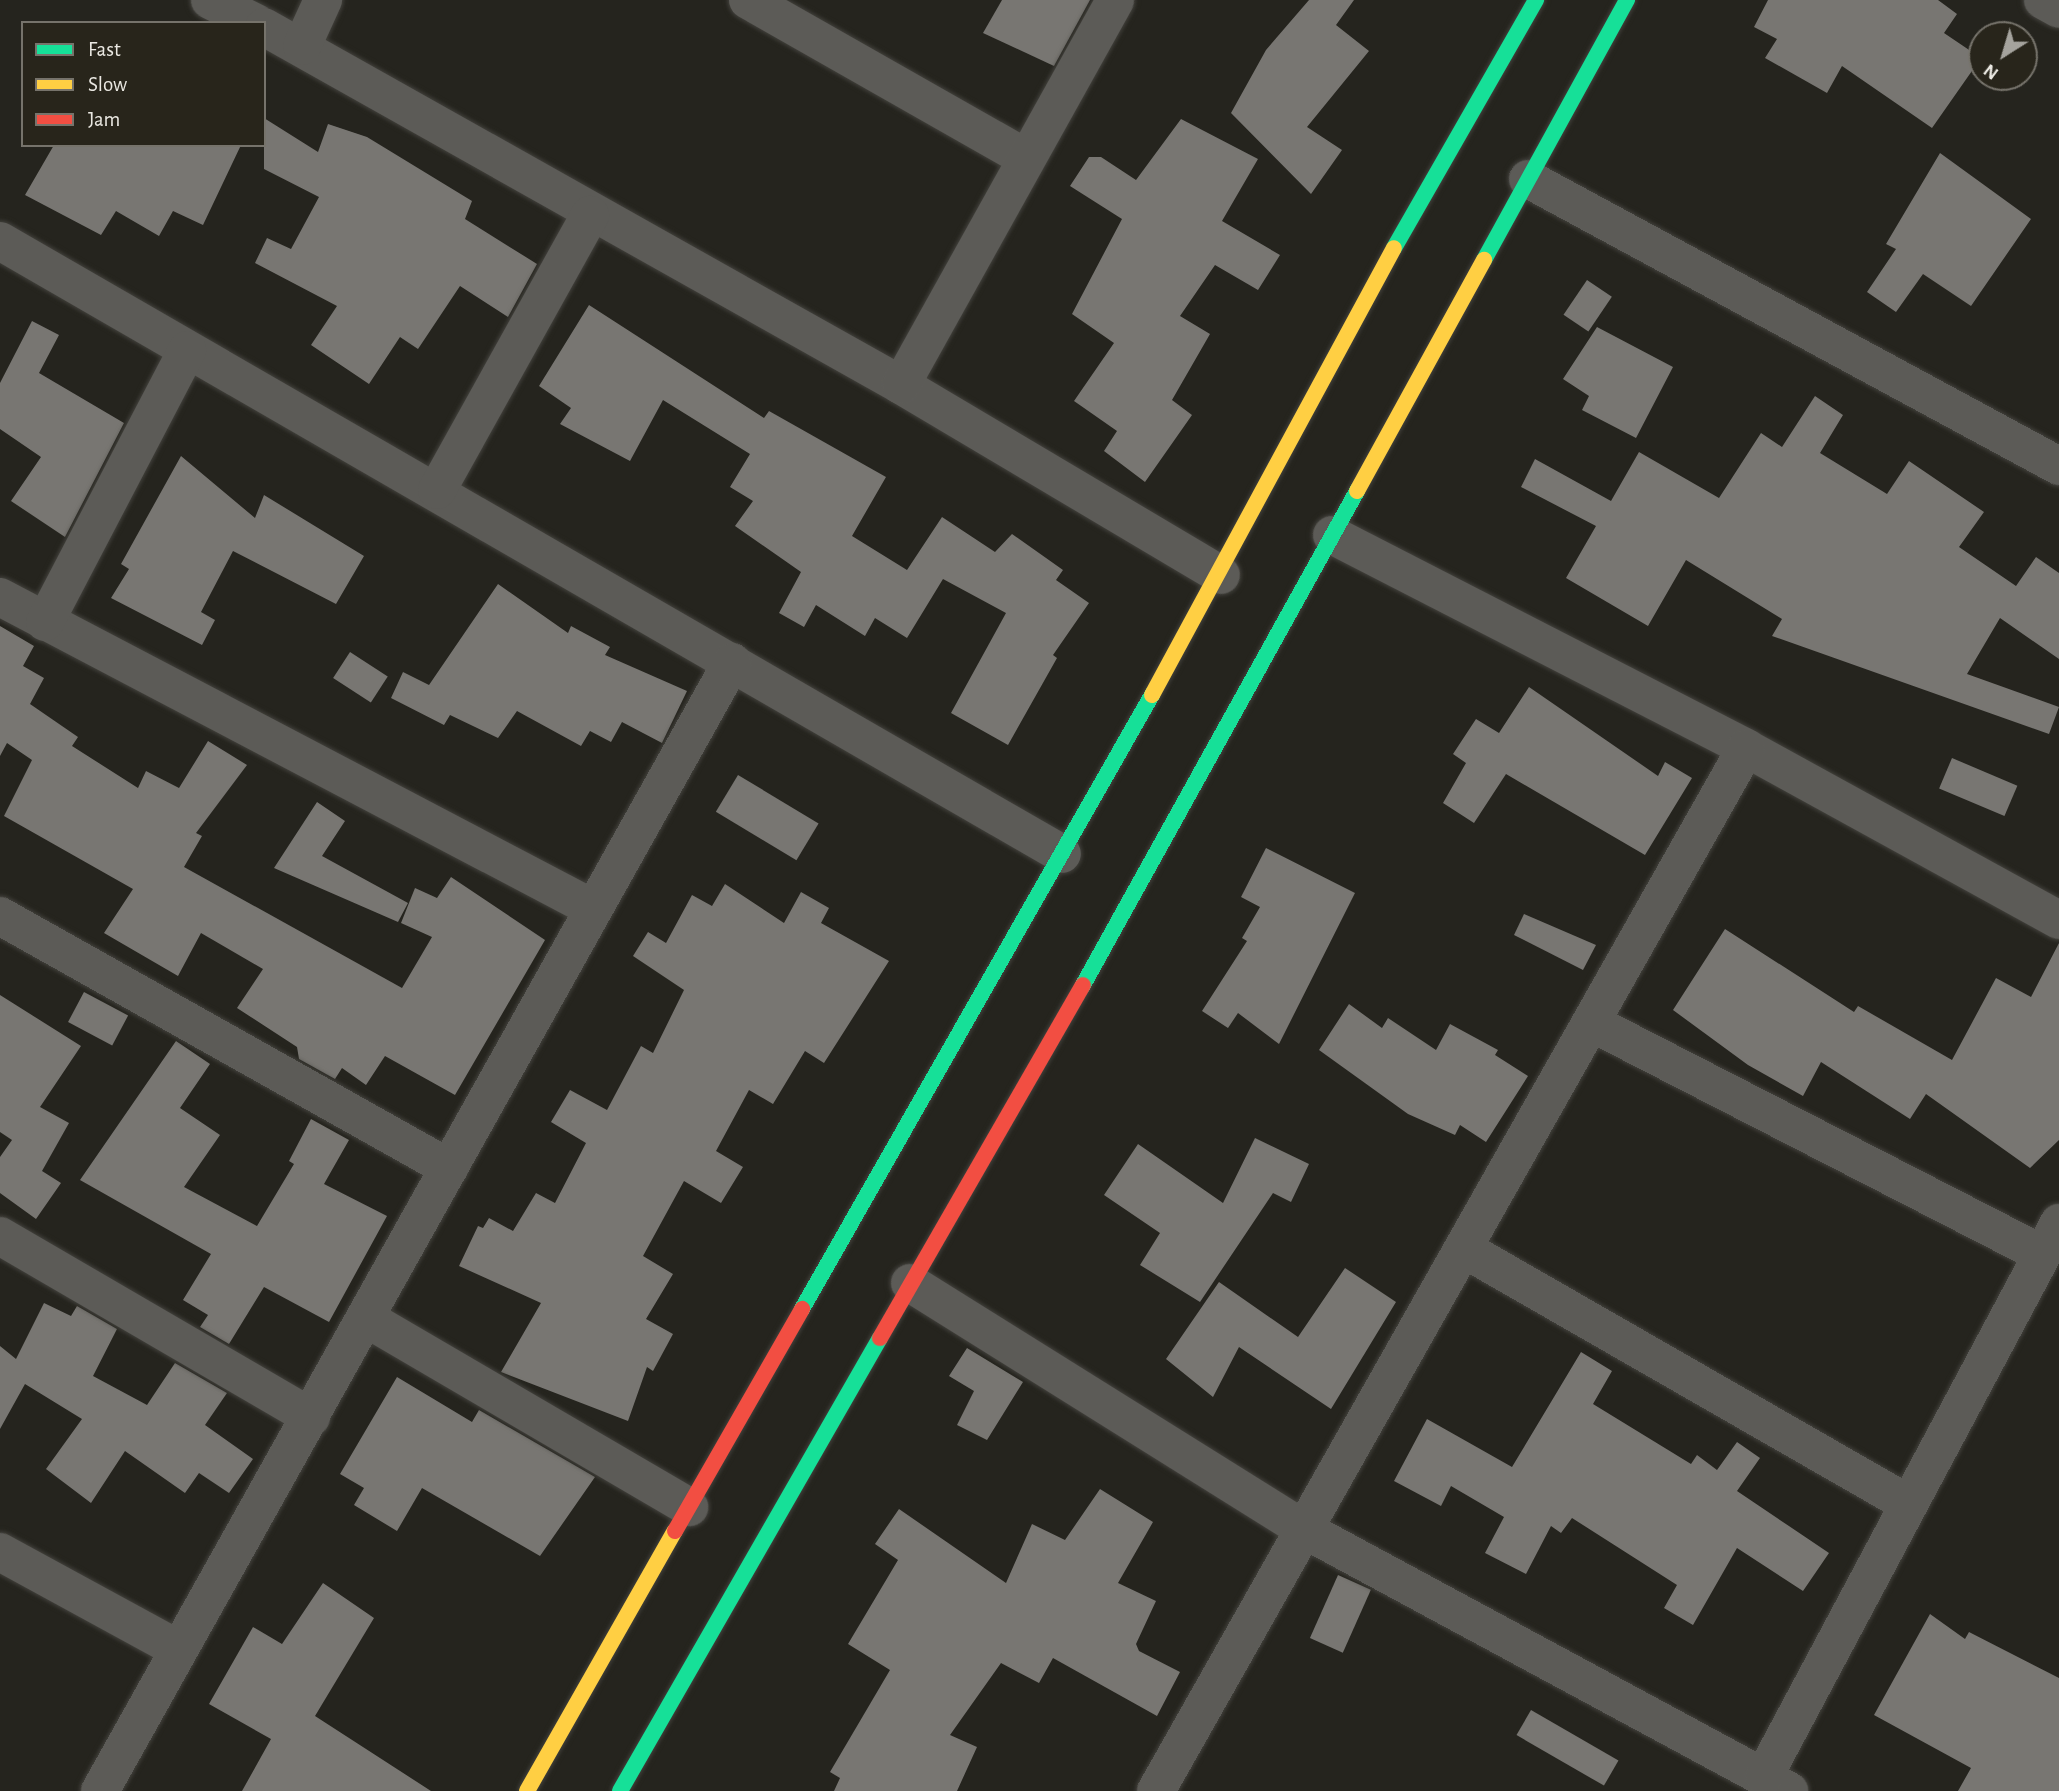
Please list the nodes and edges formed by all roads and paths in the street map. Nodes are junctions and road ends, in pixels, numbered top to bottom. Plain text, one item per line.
1 (210, 0) edge
2 (323, 0) edge
3 (748, 0) edge
4 (1115, 0) edge
5 (1536, 0) edge
6 (1627, 0) edge
7 (2043, 0) edge
8 (2059, 9) edge
9 (252, 21) edge
10 (266, 28) edge
11 (302, 46) junction
12 (1026, 158) junction
13 (1528, 179) junction
14 (590, 215) junction
15 (0, 241) edge
16 (187, 350) junction
17 (901, 385) junction
18 (2059, 466) edge
19 (437, 490) junction
20 (1332, 535) junction
21 (1221, 575) junction
22 (0, 597) edge
23 (45, 622) junction
24 (732, 662) junction
25 (1746, 748) junction
26 (1062, 854) junction
27 (592, 908) junction
28 (0, 916) edge
29 (2059, 920) edge
30 (1594, 1024) junction
31 (449, 1168) junction
32 (0, 1236) edge
33 (2051, 1238) edge
34 (1464, 1249) junction
35 (910, 1283) junction
36 (369, 1320) junction
37 (311, 1417) junction
38 (1905, 1502) junction
39 (689, 1507) junction
40 (1307, 1531) junction
41 (0, 1552) edge
42 (178, 1649) junction
43 (1776, 1783) edge
44 (100, 1791) edge
45 (527, 1791) edge
46 (620, 1791) edge
47 (1156, 1791) edge

1 - 9 street
2 - 11 street
3 - 12 street
4 - 12 street
5 - 21 main road
6 - 13 main road
7 - 8 street
10 - 11 street
11 - 14 street
12 - 17 street
13 - 18 street
13 - 20 main road
14 - 17 street
14 - 19 street
15 - 16 street
16 - 19 street
16 - 23 street
17 - 21 street
19 - 24 street
20 - 25 street
20 - 35 main road
21 - 26 main road
22 - 23 street
23 - 27 street
24 - 26 street
24 - 27 street
25 - 29 street
25 - 30 street
26 - 39 main road
27 - 31 street
28 - 31 street
30 - 33 street
30 - 34 street
31 - 36 street
32 - 37 street
33 - 38 street
34 - 38 street
34 - 40 street
35 - 40 street
35 - 46 main road
36 - 37 street
36 - 39 street
37 - 42 street
38 - 43 street
39 - 45 main road
40 - 43 street
40 - 47 street
41 - 42 street
42 - 44 street

